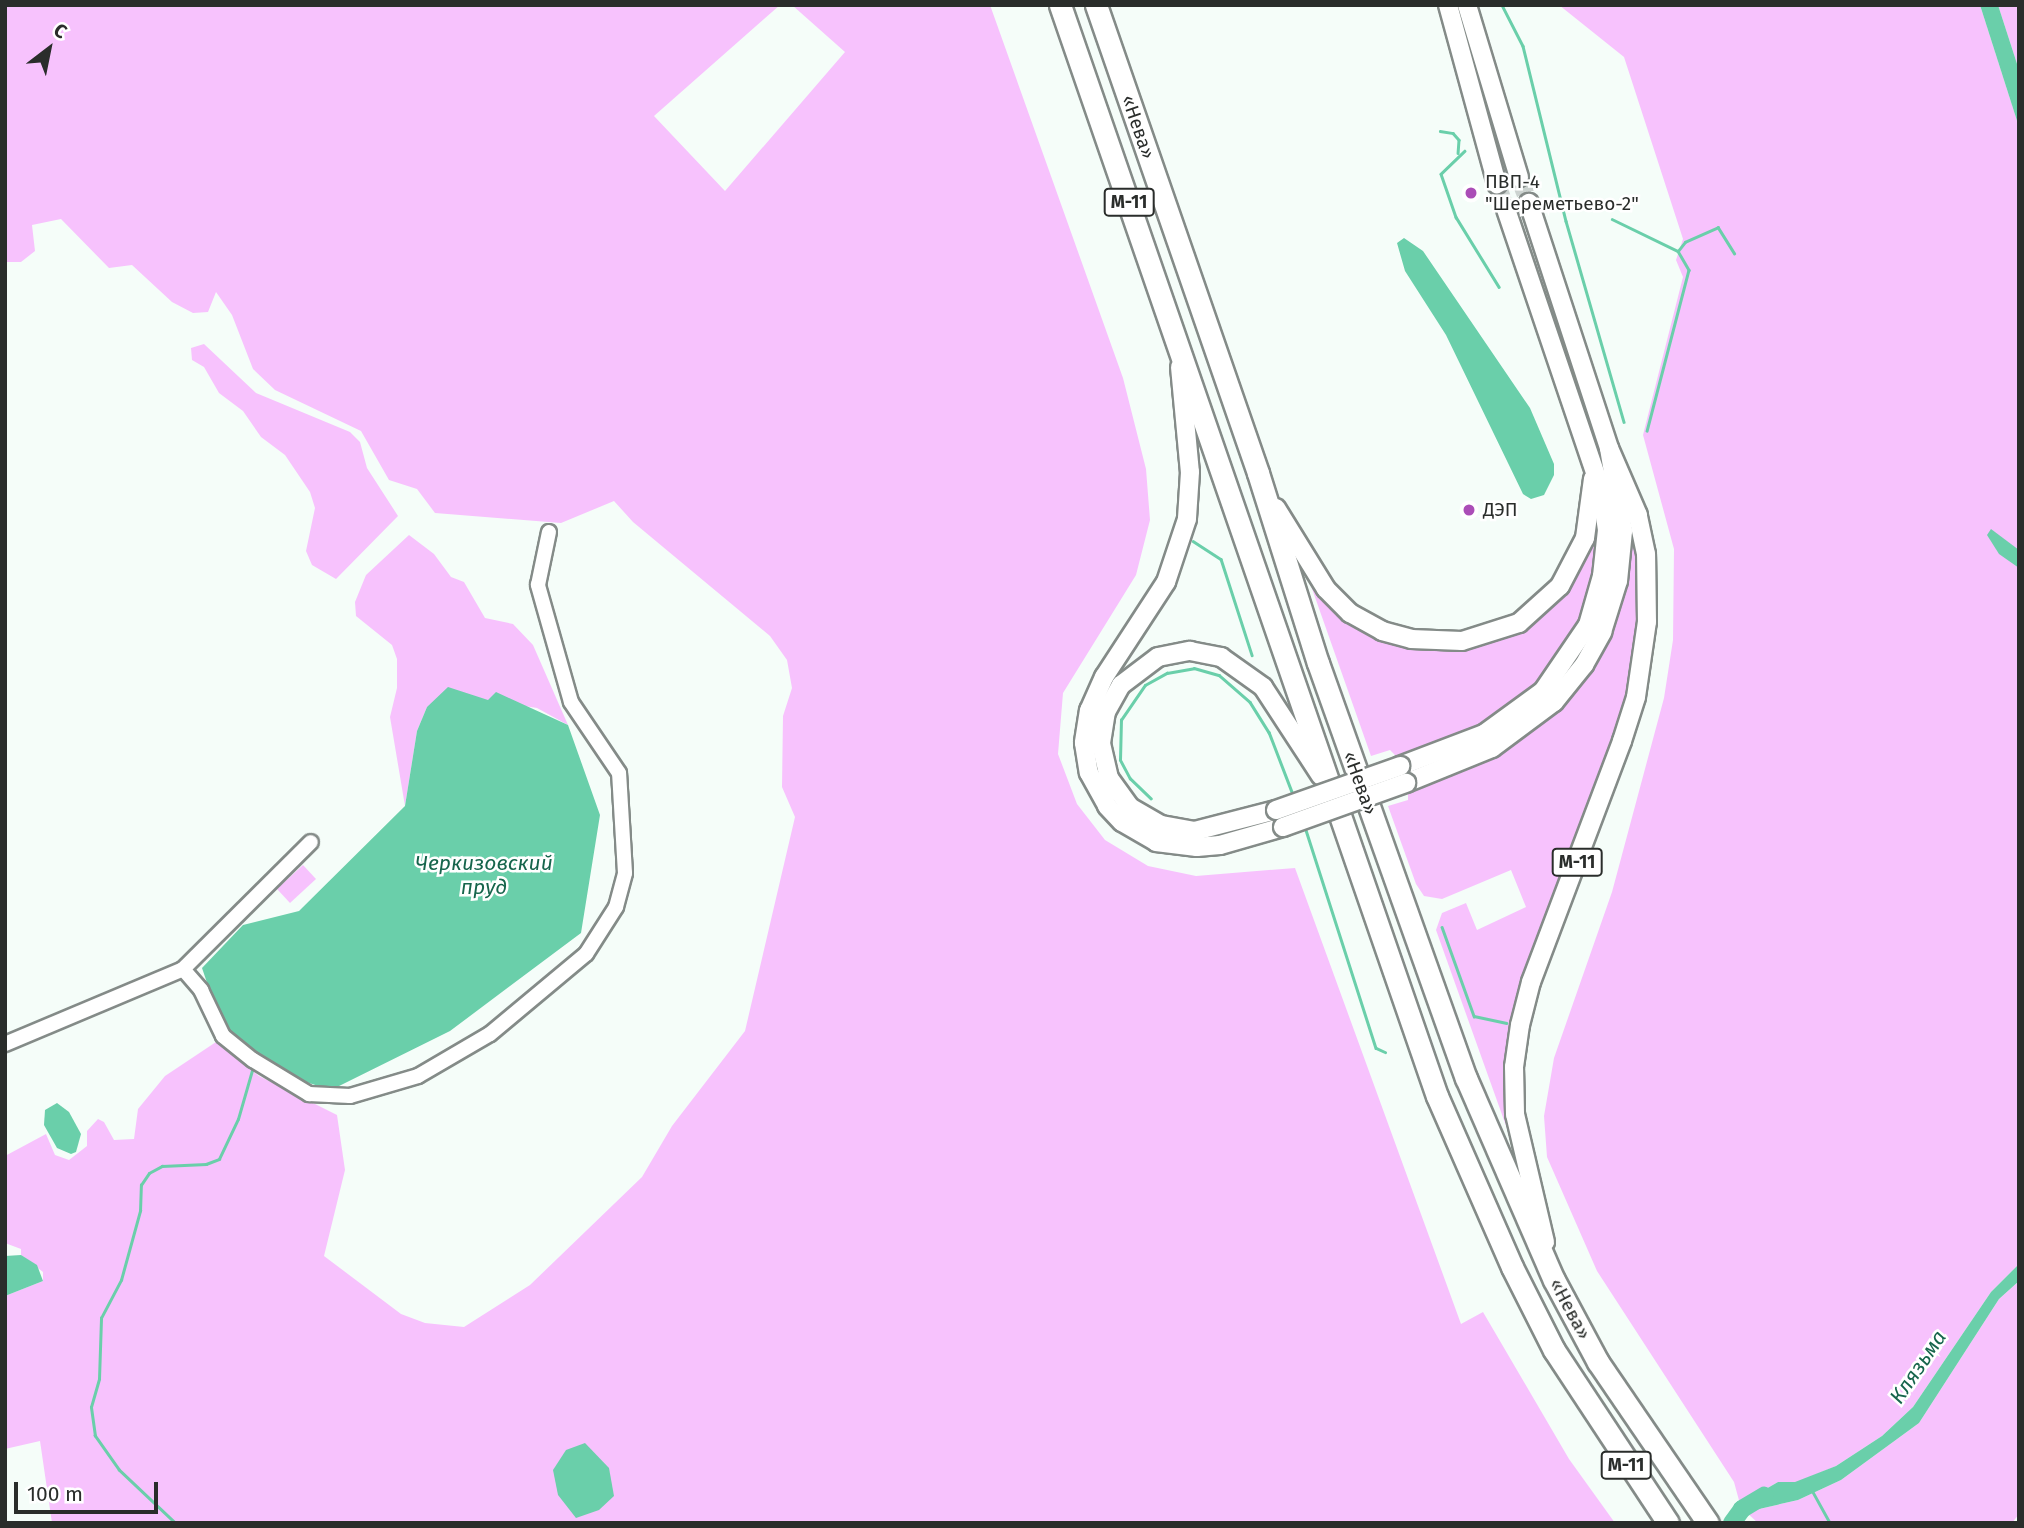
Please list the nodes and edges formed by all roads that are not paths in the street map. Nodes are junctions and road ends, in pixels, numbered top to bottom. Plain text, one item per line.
1 (1060, 5) edge
2 (1096, 5) edge
3 (1448, 5) edge
4 (1467, 5) edge
5 (1518, 177) tunnel mouth
6 (1497, 184) tunnel mouth
7 (1529, 203) tunnel mouth
8 (1506, 210) tunnel mouth
9 (1178, 342) junction
10 (1609, 448) junction
11 (1593, 458) junction
12 (1258, 473) junction
13 (549, 532) dead end
14 (1403, 775) junction
15 (1327, 786) junction
16 (1280, 819) junction
17 (312, 842) dead end
18 (183, 969) junction
19 (5, 1044) edge
20 (1554, 1280) junction
21 (1705, 1520) edge
22 (1668, 1523) edge

1 - 9 highway, «Нева» / М-11
2 - 12 highway, «Нева» / М-11
3 - 6 main road
4 - 5 main road
7 - 10 main road, М-11
8 - 11 main road, М-11
9 - 15 highway, «Нева» / М-11
9 - 16 main road, М-11
10 - 14 main road, М-11
10 - 20 main road, М-11
11 - 12 main road, М-11
11 - 14 main road, М-11
12 - 20 highway, «Нева» / М-11
13 - 18 street
14 - 16 main road, М-11, bridge
15 - 16 main road, М-11
15 - 22 highway, «Нева» / М-11
17 - 18 street
18 - 19 street
20 - 21 highway, «Нева» / М-11

